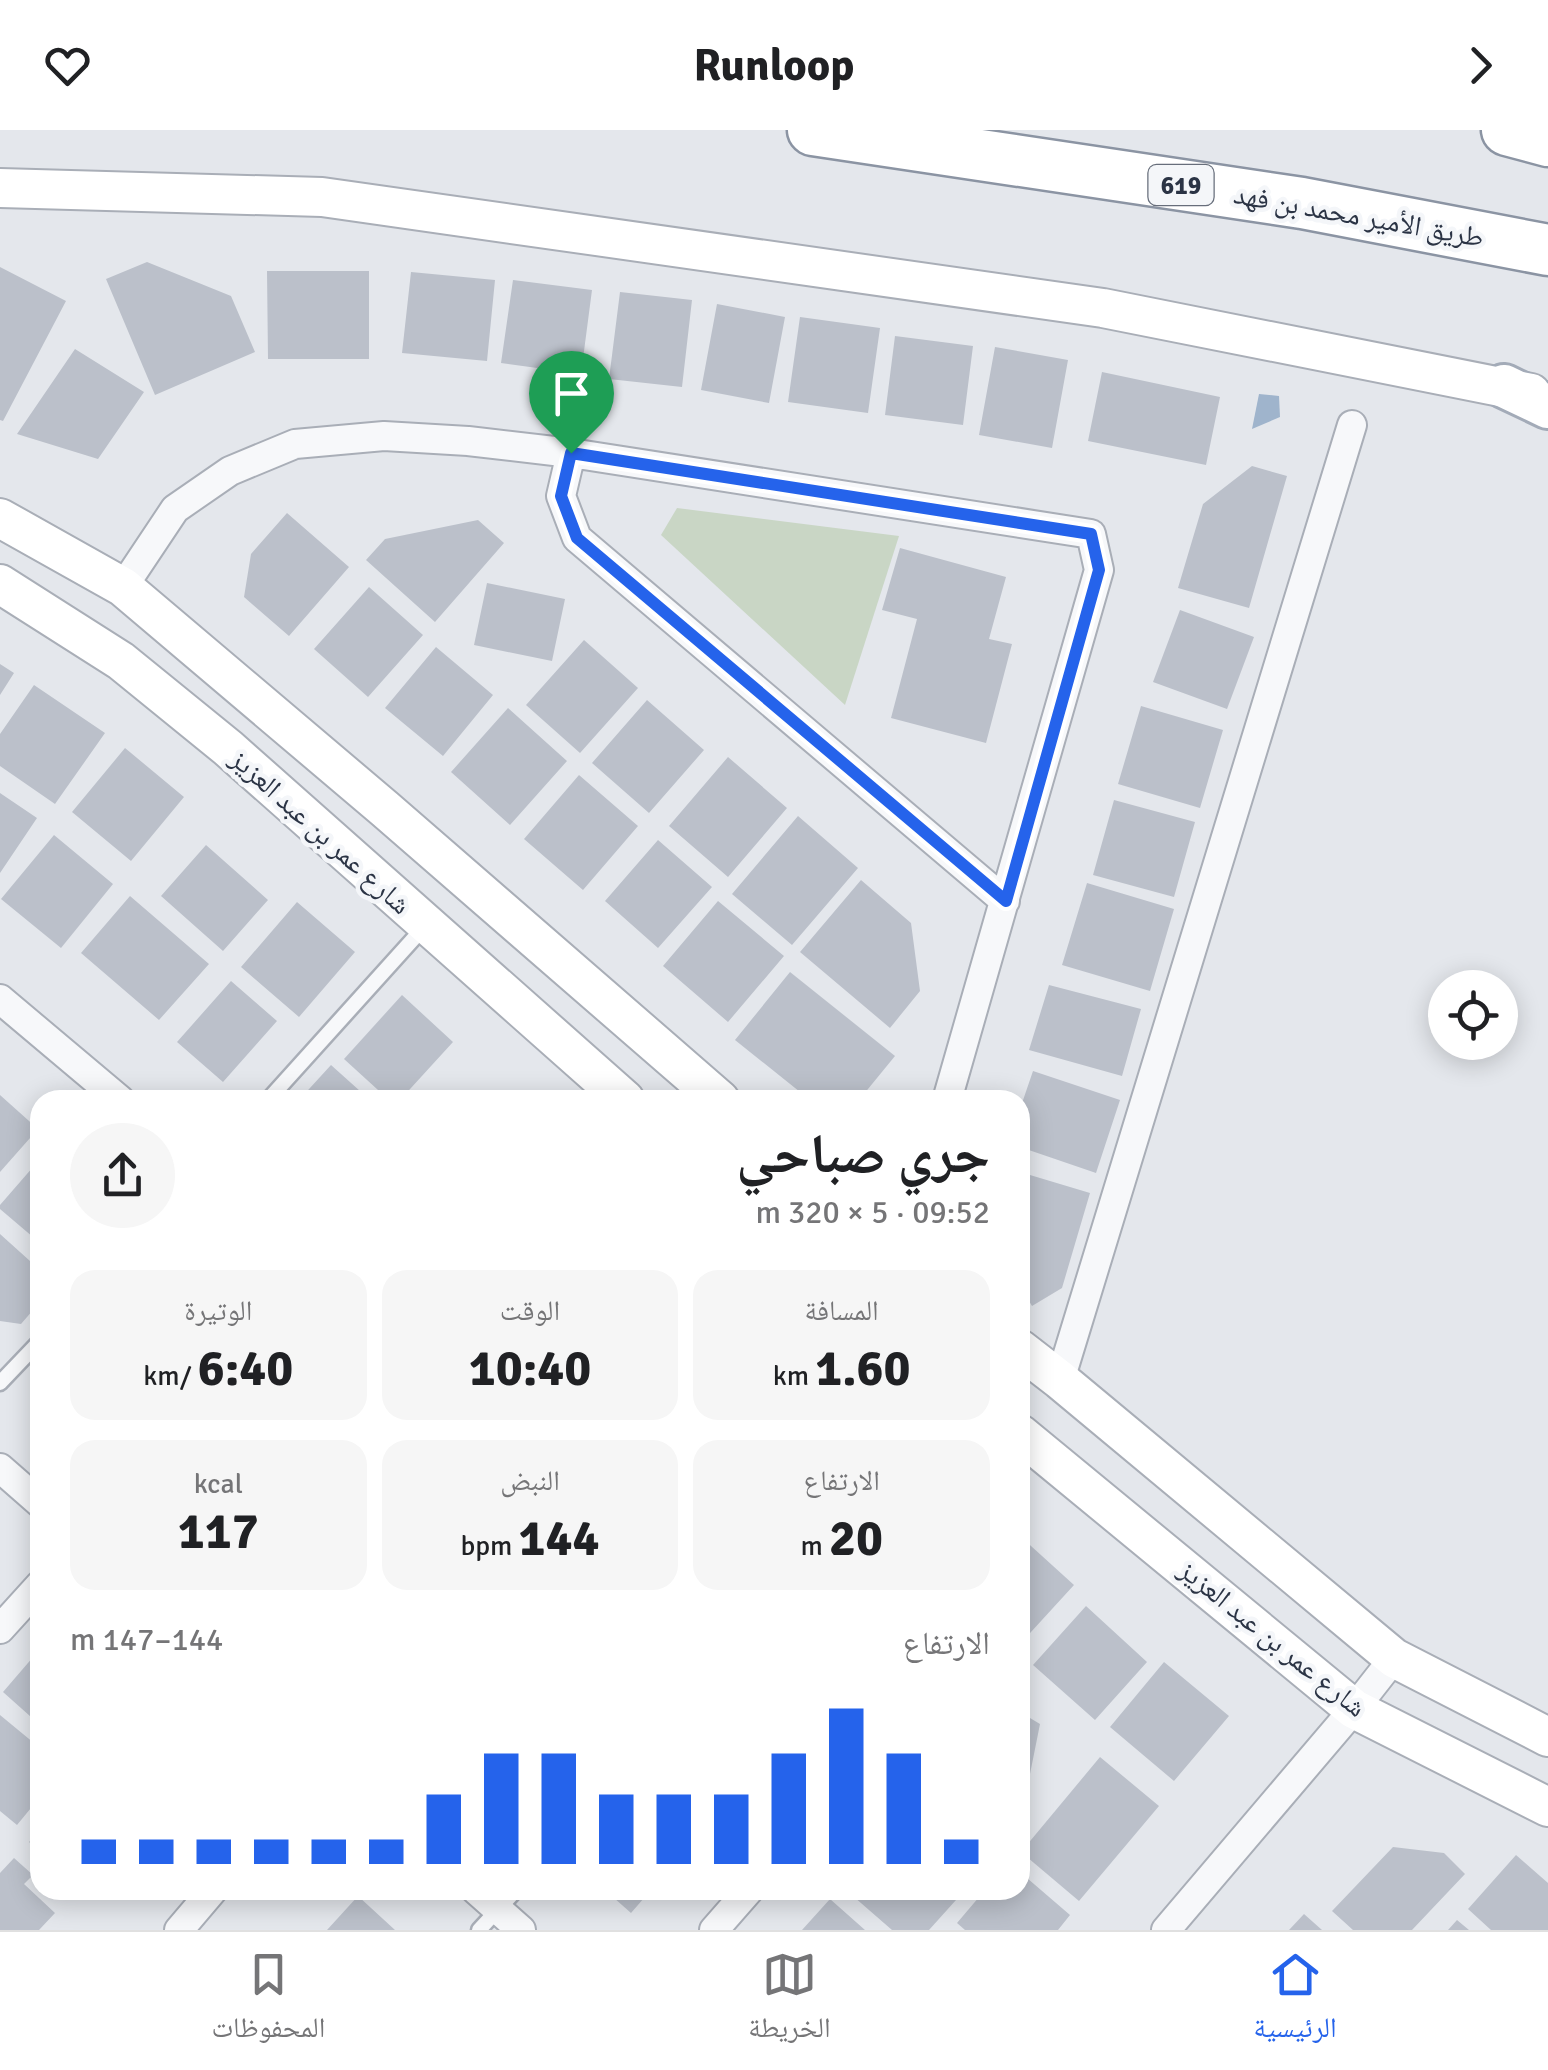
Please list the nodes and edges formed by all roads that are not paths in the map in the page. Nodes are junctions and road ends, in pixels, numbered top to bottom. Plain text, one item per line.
1 (813, 130) edge
2 (1507, 130) edge
3 (1548, 140) edge
4 (0, 188) edge
5 (1548, 250) edge
6 (1504, 386) junction
7 (1548, 397) edge
8 (1548, 407) edge
9 (1352, 425) dead end
10 (571, 453) junction
11 (0, 518) edge
12 (0, 584) edge
13 (123, 587) junction
14 (1006, 901) junction
15 (426, 925) junction
16 (0, 999) edge
17 (108, 1090) edge
18 (277, 1090) edge
19 (614, 1090) edge
20 (708, 1090) edge
21 (950, 1090) edge
22 (30, 1352) edge
23 (1030, 1357) edge
24 (1060, 1380) junction
25 (0, 1383) edge
26 (1030, 1442) edge
27 (0, 1468) edge
28 (30, 1495) edge
29 (30, 1596) edge
30 (0, 1629) edge
31 (1394, 1658) junction
32 (1354, 1709) junction
33 (1548, 1738) edge
34 (1548, 1807) edge
35 (204, 1900) edge
36 (740, 1900) edge
37 (498, 1910) edge
38 (179, 1930) edge
39 (521, 1930) edge
40 (714, 1930) edge
41 (1166, 1930) edge

1 - 5 highway, طريق الأمير محمد بن فهد / 619
2 - 3 highway
4 - 6 street
6 - 7 street
6 - 8 main road
9 - 24 street
10 - 13 street
10 - 14 street
10 - 14 street
11 - 13 street
12 - 15 street, شارع عمر بن عبد العزيز
13 - 20 street
14 - 21 street
15 - 18 lane
15 - 19 street, شارع عمر بن عبد العزيز
16 - 17 street
22 - 25 lane
23 - 24 street
24 - 31 street
26 - 32 street, شارع عمر بن عبد العزيز
27 - 28 street
29 - 30 street
31 - 32 street
31 - 33 street
32 - 34 street, شارع عمر بن عبد العزيز
32 - 41 street
35 - 38 street
36 - 40 street
37 - 39 street

